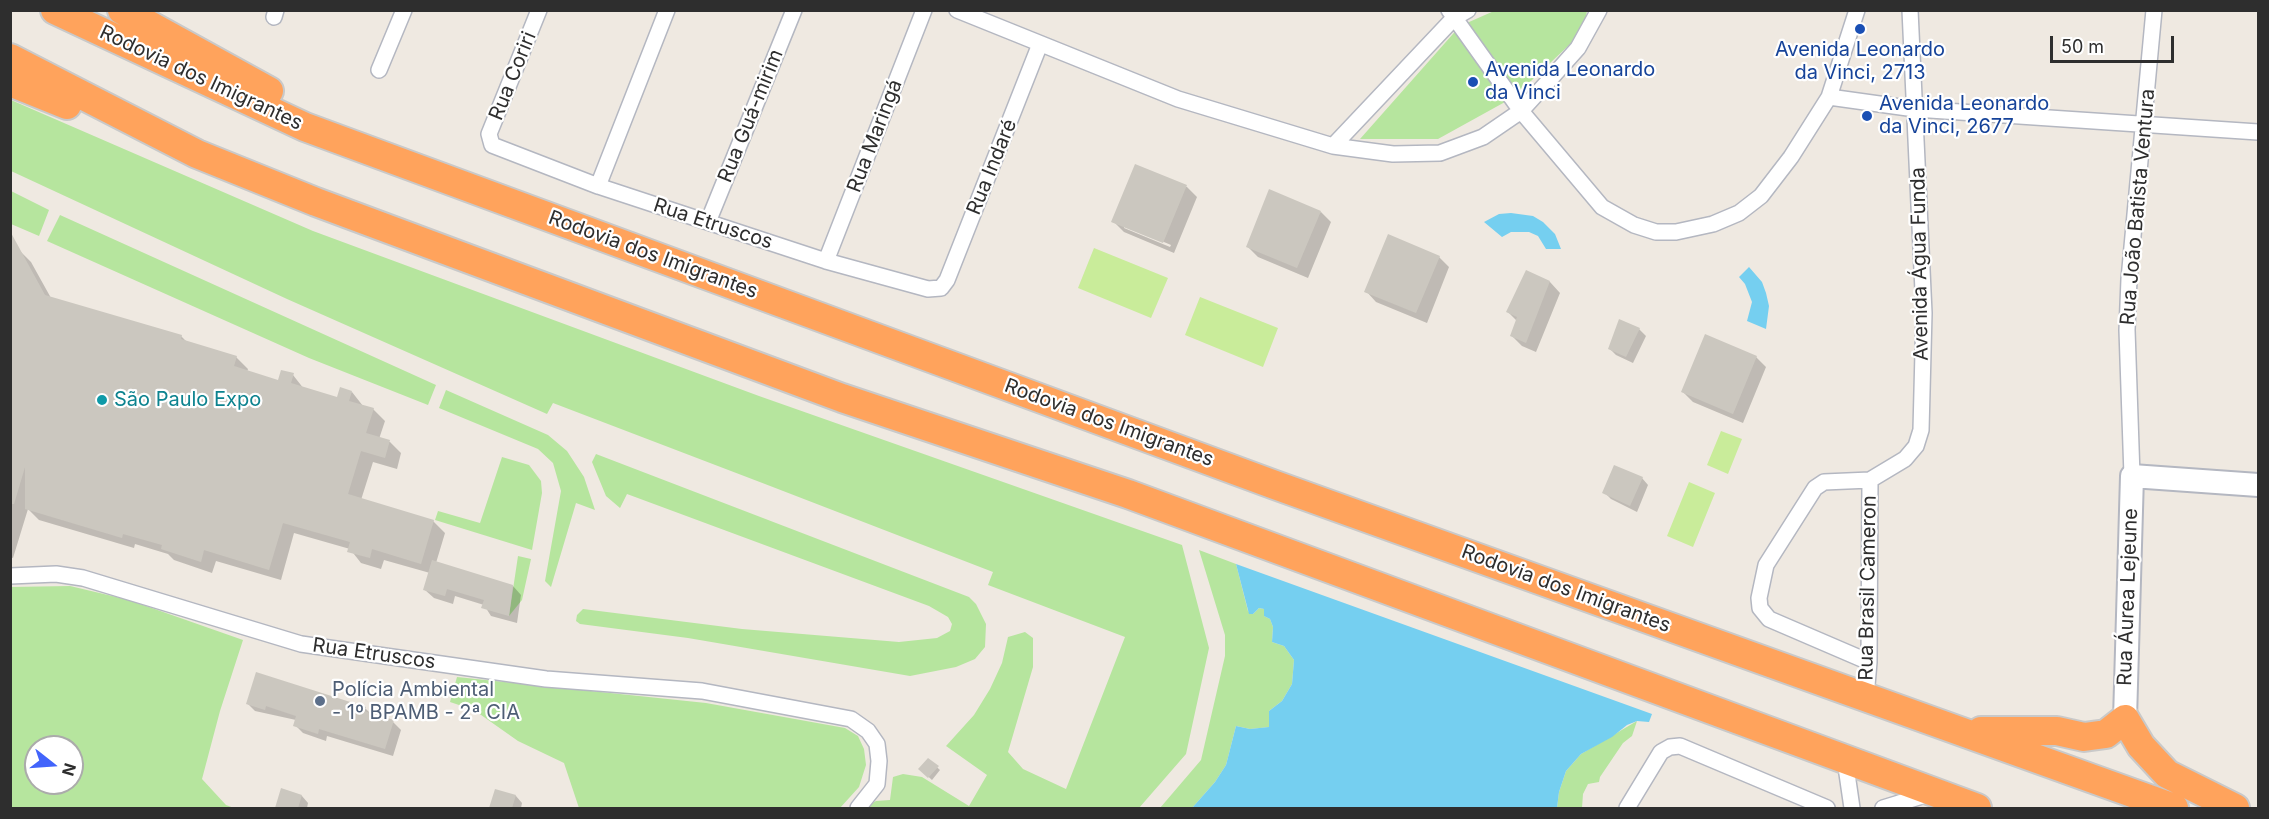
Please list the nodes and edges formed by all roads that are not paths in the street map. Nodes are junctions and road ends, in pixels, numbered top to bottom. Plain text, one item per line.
1 (55, 10) edge
2 (122, 10) edge
3 (404, 10) edge
4 (540, 10) edge
5 (667, 10) edge
6 (794, 10) edge
7 (924, 10) edge
8 (957, 10) edge
9 (1468, 10) edge
10 (1599, 10) edge
11 (1857, 10) edge
12 (1910, 10) edge
13 (2154, 10) edge
14 (1451, 14) edge
15 (1040, 44) junction
16 (10, 58) edge
17 (379, 70) dead end
18 (10, 82) edge
19 (1829, 97) junction
20 (1915, 109) junction
21 (1521, 111) junction
22 (2145, 124) junction
23 (2259, 132) edge
24 (490, 142) joint
25 (1333, 146) junction
26 (197, 154) junction
27 (389, 158) junction
28 (598, 186) junction
29 (708, 222) junction
30 (826, 261) junction
31 (941, 288) joint
32 (2132, 476) junction
33 (1870, 480) junction
34 (2259, 485) edge
35 (10, 576) edge
36 (1869, 662) junction
37 (1866, 697) junction
38 (2125, 719) junction
39 (1962, 731) junction
40 (1845, 760) junction
41 (1933, 792) junction
42 (858, 808) edge
43 (1627, 808) edge
44 (1827, 808) edge
45 (1852, 808) edge
46 (1883, 808) edge
47 (1977, 808) edge
48 (2174, 808) edge
49 (2235, 808) edge

1 - 27 highway, Rodovia dos Imigrantes
2 - 27 highway
3 - 17 street
4 - 24 street, Rua Coriri
5 - 28 street
6 - 29 street, Rua Guá-mirim
7 - 30 street, Rua Maringá
8 - 15 street
9 - 14 street
10 - 21 street
11 - 19 street
12 - 20 street, Avenida Água Funda
13 - 22 street, Rua João Batista Ventura
14 - 21 street
14 - 25 street
15 - 25 street
15 - 31 street, Rua Indaré
16 - 26 highway
18 - 26 highway
19 - 20 street
19 - 21 street
20 - 22 street
20 - 33 street, Avenida Água Funda
21 - 25 street
22 - 23 street
22 - 32 street, Rua João Batista Ventura
24 - 28 street, Rua Etruscos
26 - 40 highway
27 - 37 highway, Rodovia dos Imigrantes
28 - 29 street, Rua Etruscos
29 - 30 street, Rua Etruscos
30 - 31 street, Rua Etruscos
32 - 34 street
32 - 38 street, Rua Áurea Lejeune
33 - 36 street, Rua Brasil Cameron
33 - 36 street
35 - 42 street, Rua Etruscos
36 - 37 street, Rua Brasil Cameron
37 - 39 highway, Rodovia dos Imigrantes
38 - 39 highway
38 - 49 highway
39 - 48 highway, Rodovia dos Imigrantes
40 - 41 highway
40 - 45 street
41 - 46 street
41 - 47 highway
43 - 44 street

